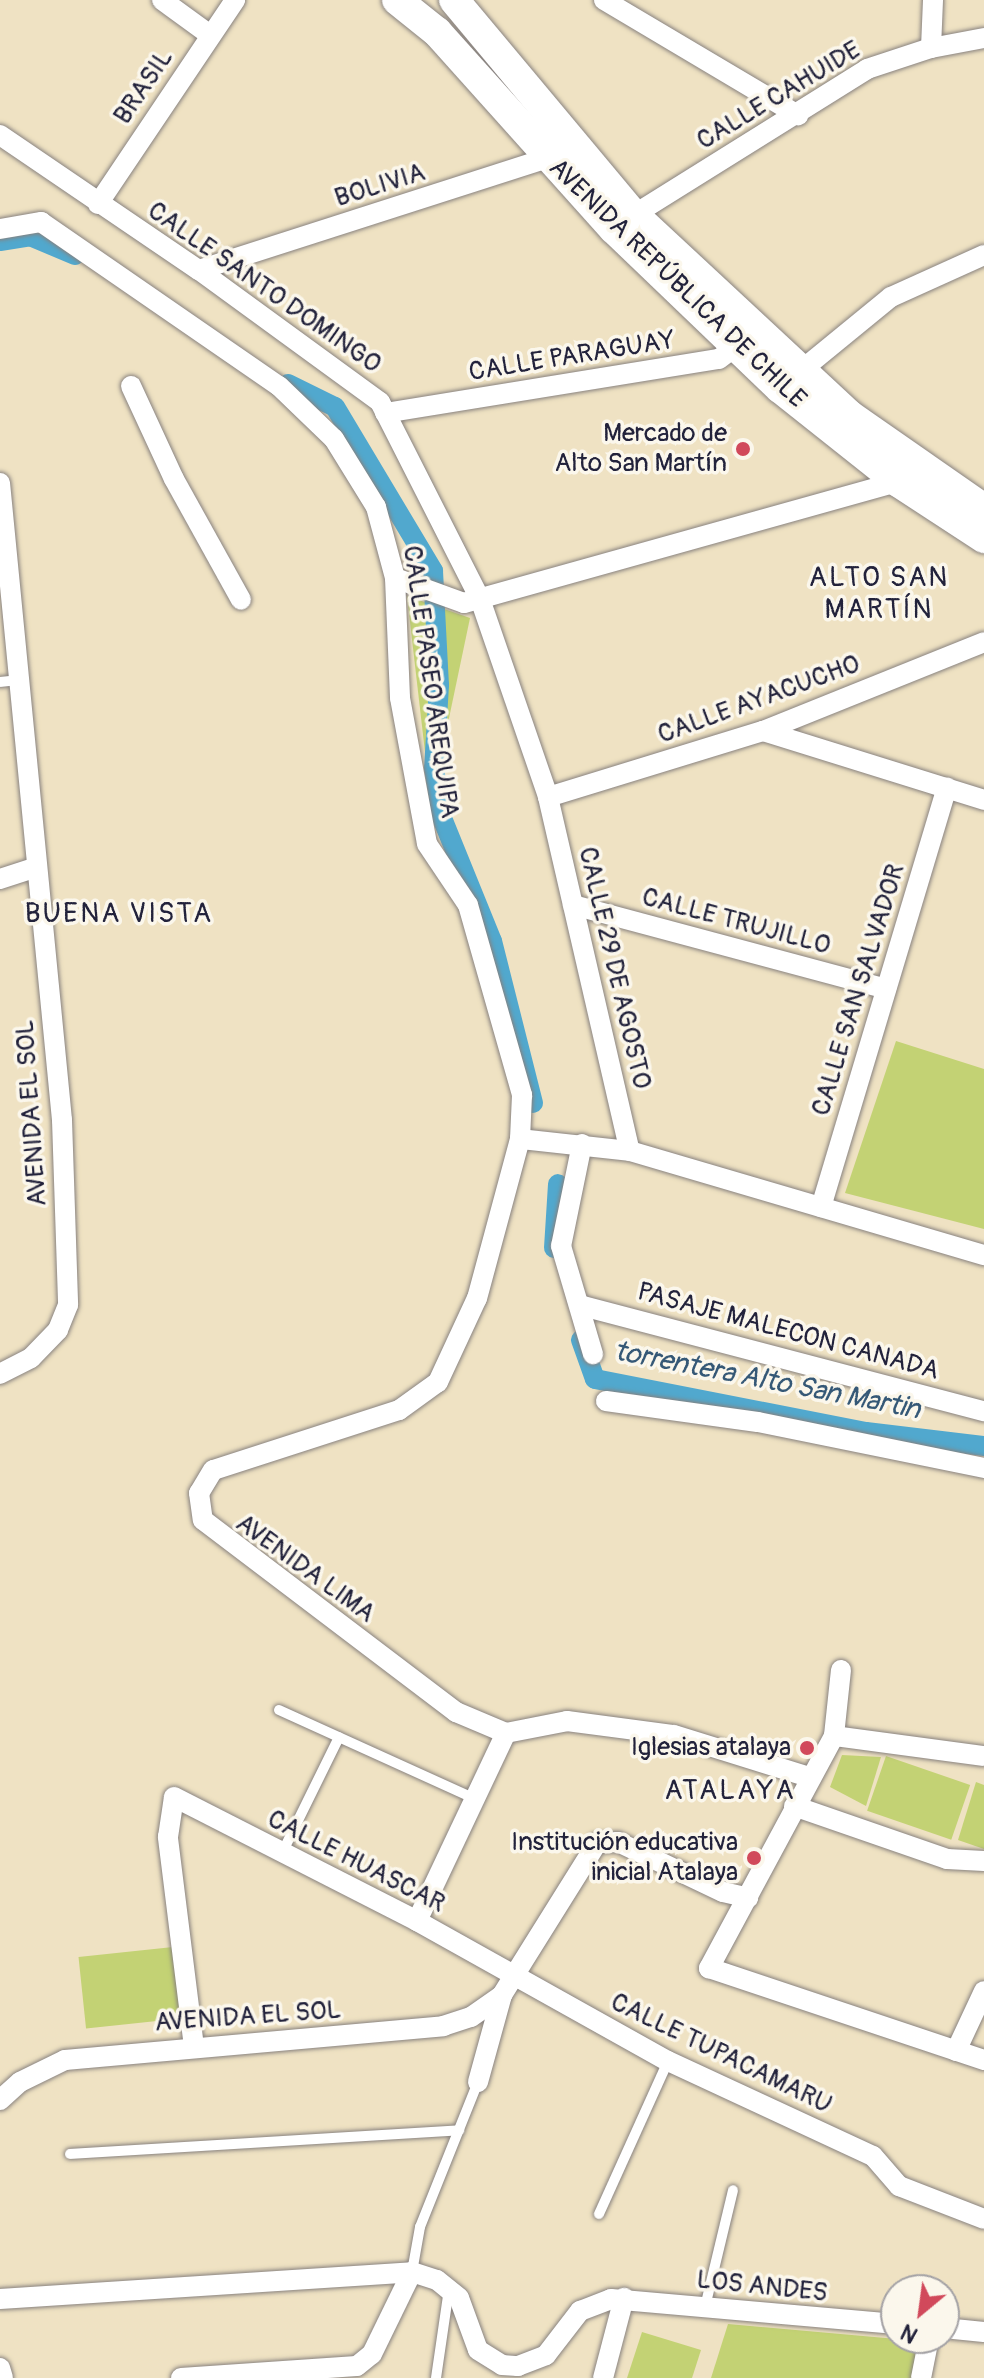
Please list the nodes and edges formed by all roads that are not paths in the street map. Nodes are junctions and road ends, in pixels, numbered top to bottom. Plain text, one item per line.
1 (162, 0) edge
2 (235, 0) edge
3 (397, 0) edge
4 (455, 0) edge
5 (604, 0) edge
6 (933, 0) edge
7 (437, 32) junction
8 (210, 35) junction
9 (984, 38) edge
10 (931, 48) junction
11 (798, 115) junction
12 (0, 135) edge
13 (562, 153) junction
14 (98, 204) junction
15 (624, 221) junction
16 (0, 229) edge
17 (984, 255) edge
18 (199, 270) junction
19 (747, 338) junction
20 (791, 379) junction
21 (131, 386) dead end
22 (385, 413) junction
23 (906, 473) junction
24 (0, 483) edge
25 (984, 509) edge
26 (984, 538) edge
27 (395, 578) junction
28 (480, 599) junction
29 (241, 600) dead end
30 (984, 642) edge
31 (0, 658) edge
32 (10, 681) edge
33 (763, 731) junction
34 (947, 788) junction
35 (548, 797) junction
36 (984, 800) edge
37 (36, 867) junction
38 (0, 879) edge
39 (573, 905) junction
40 (886, 989) junction
41 (520, 1139) junction
42 (582, 1144) junction
43 (630, 1151) junction
44 (821, 1207) junction
45 (984, 1255) edge
46 (579, 1305) junction
47 (593, 1354) dead end
48 (0, 1374) edge
49 (606, 1401) dead end
50 (984, 1411) edge
51 (984, 1468) edge
52 (841, 1670) dead end
53 (279, 1710) dead end
54 (506, 1733) junction
55 (834, 1736) junction
56 (339, 1737) junction
57 (984, 1756) edge
58 (809, 1777) junction
59 (475, 1799) junction
60 (794, 1806) junction
61 (282, 1853) junction
62 (984, 1861) edge
63 (748, 1898) junction
64 (417, 1921) junction
65 (513, 1976) junction
66 (984, 1991) edge
67 (502, 1995) junction
68 (194, 2047) junction
69 (956, 2051) junction
70 (984, 2060) edge
71 (668, 2061) junction
72 (478, 2082) joint
73 (0, 2100) edge
74 (459, 2130) junction
75 (70, 2154) dead end
76 (733, 2190) dead end
77 (599, 2214) dead end
78 (984, 2219) edge
79 (412, 2272) junction
80 (449, 2287) junction
81 (624, 2298) junction
82 (0, 2299) edge
83 (705, 2307) junction
84 (880, 2323) edge
85 (960, 2330) edge
86 (984, 2332) edge
87 (926, 2354) edge
88 (0, 2368) edge
89 (3, 2378) edge
90 (181, 2378) edge
91 (436, 2378) edge
92 (603, 2378) edge
93 (921, 2378) edge

1 - 8 street
2 - 8 street, BRASIL
3 - 7 street, AVENIDA REPÚBLICA DE CHILE
4 - 7 street
4 - 13 street, AVENIDA REPÚBLICA DE CHILE
5 - 11 street
6 - 10 street
7 - 13 street, AVENIDA REPÚBLICA DE CHILE
8 - 14 street, BRASIL
9 - 10 street, CALLE CAHUIDE
10 - 11 street, CALLE CAHUIDE
11 - 15 street, CALLE CAHUIDE
12 - 14 street, CALLE SANTO DOMINGO
13 - 15 street, AVENIDA REPÚBLICA DE CHILE
13 - 18 street, BOLIVIA
14 - 18 street, CALLE SANTO DOMINGO
15 - 19 street, AVENIDA REPÚBLICA DE CHILE
16 - 27 street, CALLE PASEO AREQUIPA
17 - 20 street
18 - 22 street, CALLE SANTO DOMINGO
19 - 20 street, AVENIDA REPÚBLICA DE CHILE
19 - 22 street, CALLE PARAGUAY
20 - 23 street, AVENIDA REPÚBLICA DE CHILE
21 - 29 street
22 - 28 street, CALLE SANTO DOMINGO
23 - 25 street, AVENIDA REPÚBLICA DE CHILE
23 - 26 street, AVENIDA REPÚBLICA DE CHILE
23 - 28 street
24 - 32 street, AVENIDA EL SOL
27 - 28 street
27 - 41 street, CALLE PASEO AREQUIPA
28 - 35 street, CALLE SANTO DOMINGO
30 - 33 street, CALLE AYACUCHO
31 - 32 street
32 - 37 street, AVENIDA EL SOL
33 - 34 street
33 - 35 street, CALLE AYACUCHO
34 - 36 street
34 - 40 street, CALLE SAN SALVADOR
35 - 39 street, CALLE 29 DE AGOSTO
37 - 38 street
37 - 48 street, AVENIDA EL SOL
39 - 40 street, CALLE TRUJILLO
39 - 43 street, CALLE 29 DE AGOSTO
40 - 44 street, CALLE SAN SALVADOR
41 - 42 street
41 - 54 street, AVENIDA LIMA
42 - 43 street
42 - 46 street
43 - 44 street
44 - 45 street
46 - 47 street
46 - 50 street, PASAJE MALECON CANADA
49 - 51 street
52 - 55 street
53 - 56 lane
54 - 58 street
54 - 59 street
55 - 57 street
55 - 58 street
56 - 59 lane
56 - 61 lane
58 - 60 street
59 - 64 street
60 - 62 street
60 - 63 street
61 - 64 street, CALLE HUASCAR
61 - 68 street, CALLE HUASCAR
63 - 65 street
63 - 69 street
64 - 65 street, CALLE HUASCAR
65 - 67 street
65 - 71 street, CALLE TUPACAMARU
66 - 69 street
67 - 68 street, AVENIDA EL SOL
67 - 72 street
68 - 73 street, AVENIDA EL SOL
69 - 70 street
71 - 77 lane
71 - 78 street, CALLE TUPACAMARU
72 - 74 lane
74 - 75 lane
74 - 79 lane
76 - 83 lane
79 - 80 street
79 - 82 street
79 - 90 street
80 - 81 street, LOS ANDES
80 - 91 lane
81 - 83 street, LOS ANDES
81 - 92 street
83 - 84 street, LOS ANDES
85 - 86 street
87 - 93 street
88 - 89 street

